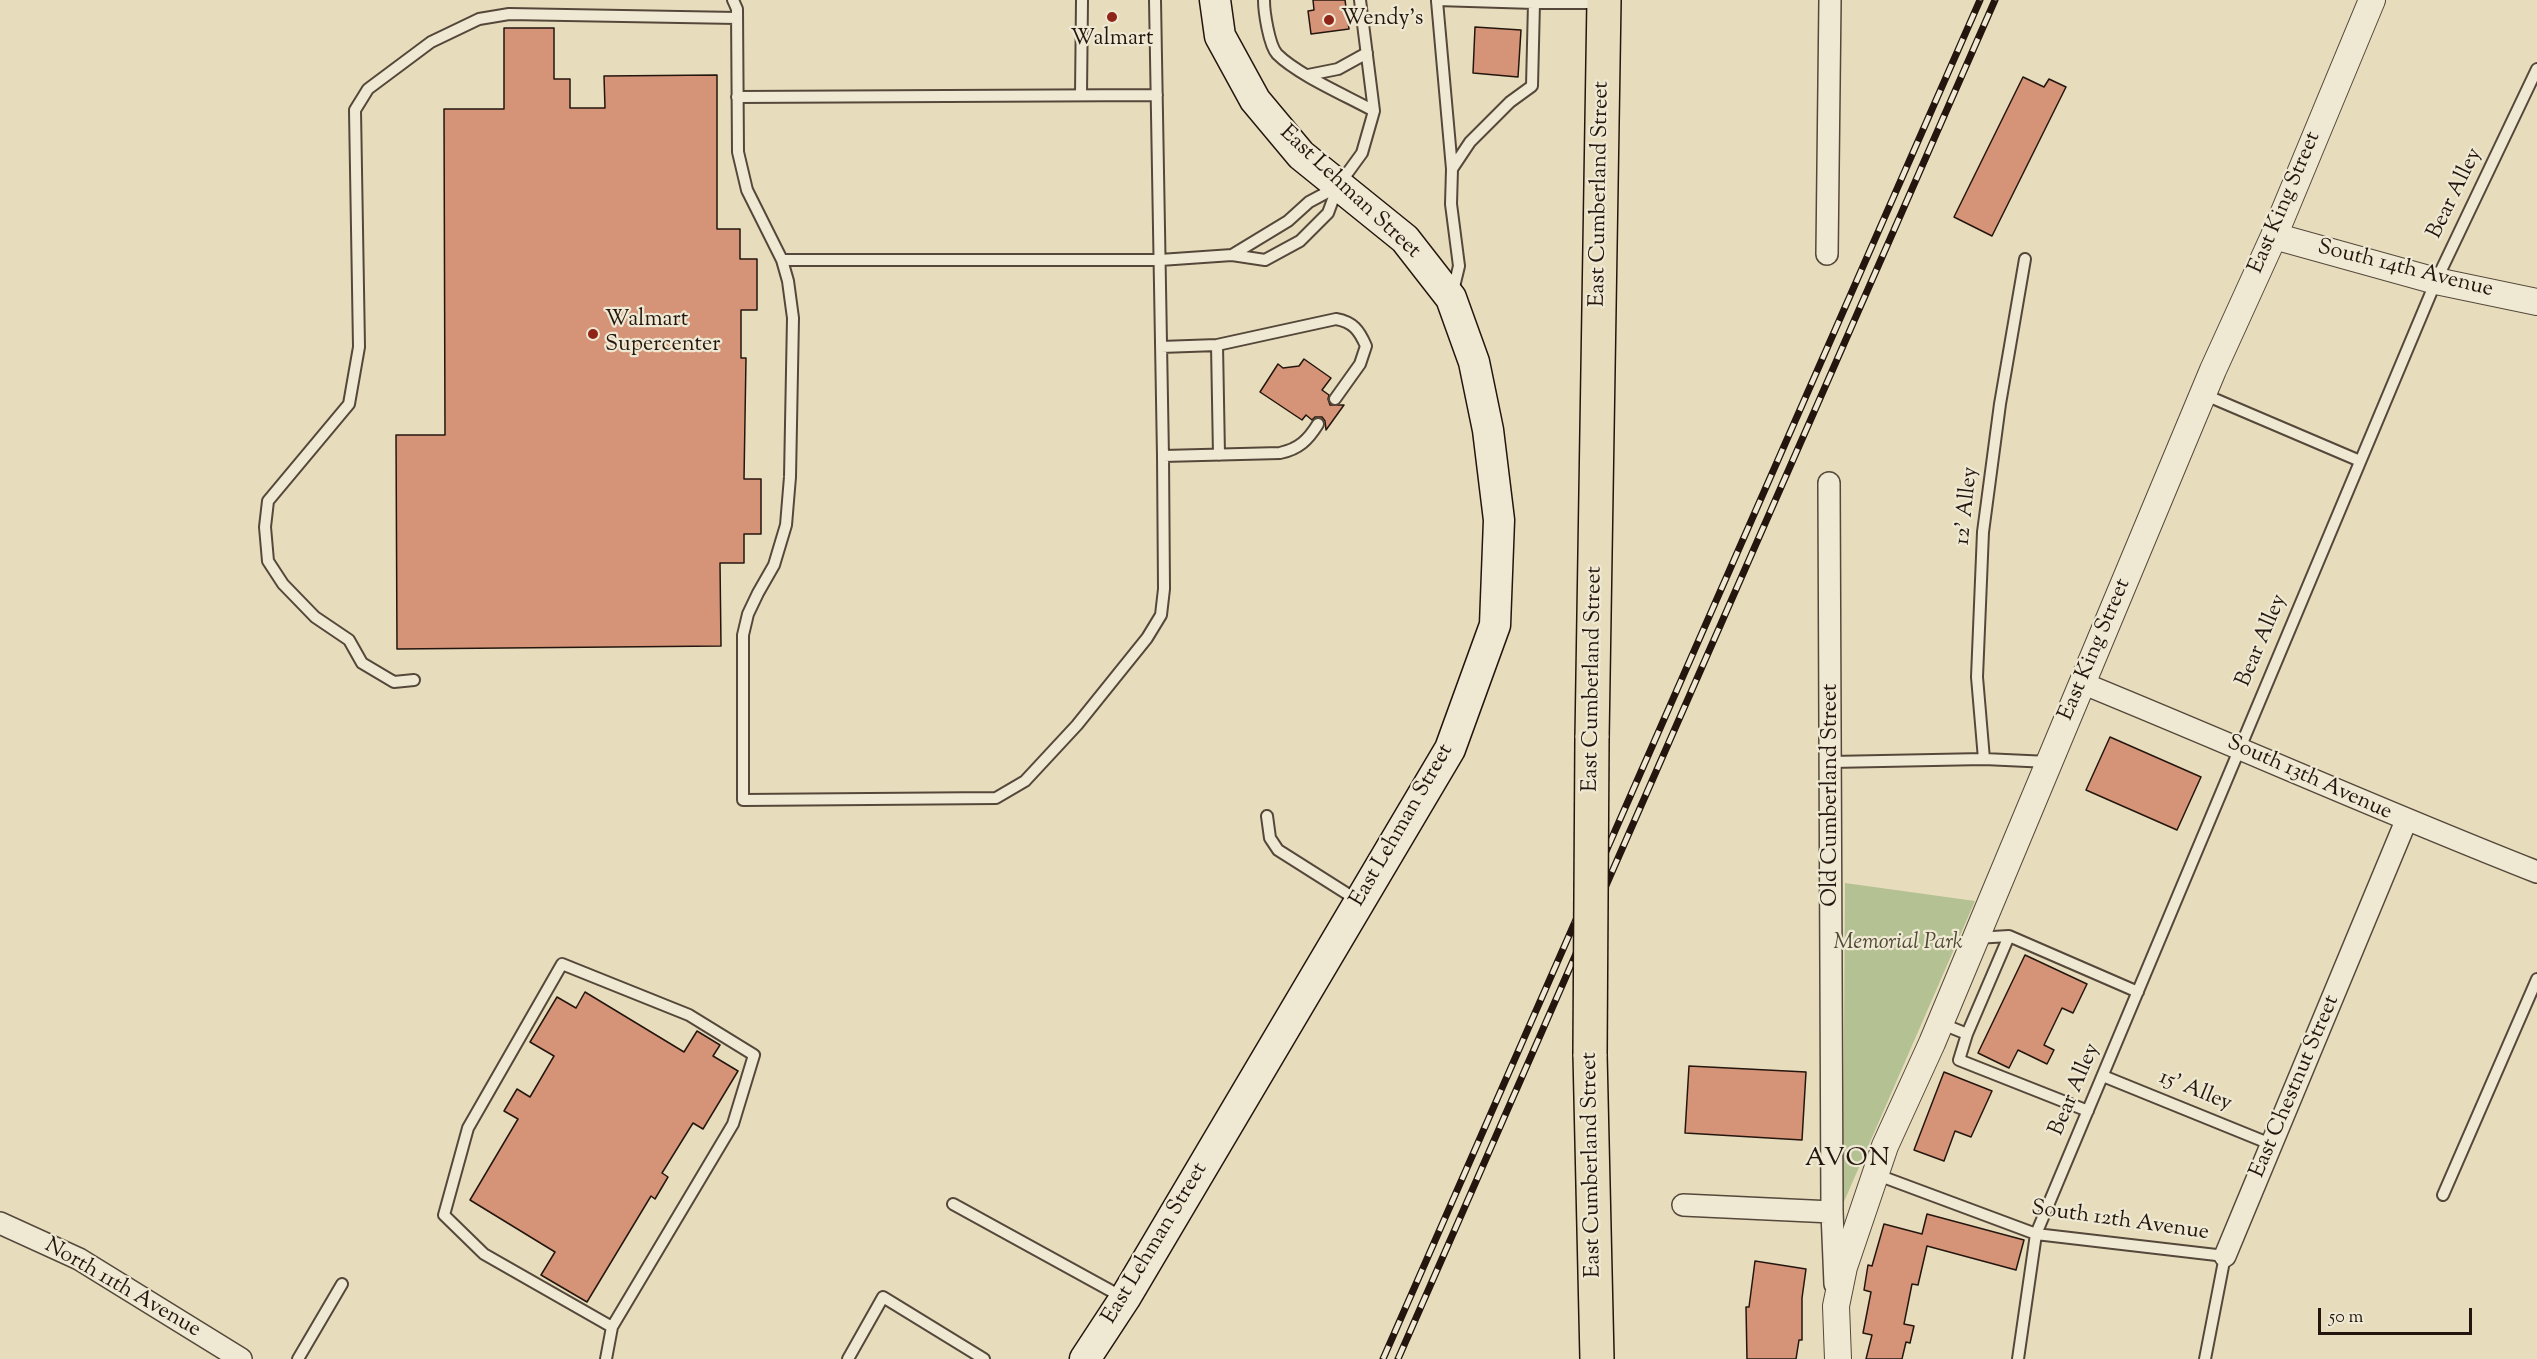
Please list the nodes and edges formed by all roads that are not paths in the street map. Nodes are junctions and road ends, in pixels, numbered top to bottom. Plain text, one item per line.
1 (1082, 0) edge
2 (1155, 0) edge
3 (1215, 0) edge
4 (1264, 0) edge
5 (1360, 0) edge
6 (1437, 0) edge
7 (1830, 0) edge
8 (2372, 0) edge
9 (1604, 2) edge
10 (1534, 3) junction
11 (737, 7) edge
12 (1366, 53) junction
13 (2537, 69) edge
14 (1308, 75) junction
15 (1081, 95) junction
16 (1157, 95) junction
17 (737, 97) junction
18 (1374, 111) junction
19 (1452, 169) junction
20 (1338, 186) junction
21 (2274, 236) junction
22 (1827, 254) dead end
23 (1232, 255) junction
24 (2025, 259) dead end
25 (782, 260) junction
26 (1160, 260) junction
27 (2436, 281) junction
28 (1451, 298) junction
29 (2537, 302) edge
30 (1217, 345) junction
31 (1161, 347) junction
32 (2203, 394) junction
33 (1335, 399) dead end
34 (1318, 424) dead end
35 (1219, 455) junction
36 (1163, 456) junction
37 (2360, 461) junction
38 (1829, 483) dead end
39 (414, 680) dead end
40 (2082, 683) junction
41 (2239, 747) junction
42 (1984, 759) junction
43 (1831, 762) junction
44 (2049, 762) junction
45 (1267, 816) dead end
46 (2406, 821) junction
47 (2537, 872) edge
48 (1360, 901) junction
49 (2009, 936) junction
50 (1975, 938) junction
51 (2537, 979) edge
52 (2138, 992) junction
53 (1940, 1023) junction
54 (1967, 1034) junction
55 (2103, 1076) junction
56 (2088, 1111) junction
57 (2273, 1145) junction
58 (1875, 1174) junction
59 (2443, 1196) dead end
60 (953, 1204) dead end
61 (1683, 1205) dead end
62 (1832, 1212) junction
63 (0, 1223) edge
64 (2036, 1234) junction
65 (2225, 1256) junction
66 (342, 1284) dead end
67 (1125, 1298) junction
68 (1836, 1306) junction
69 (612, 1327) junction
70 (241, 1359) edge
71 (298, 1359) edge
72 (606, 1359) edge
73 (848, 1359) edge
74 (984, 1359) edge
75 (1085, 1359) edge
76 (1597, 1359) edge
77 (1838, 1359) edge
78 (2018, 1359) edge
79 (2205, 1359) edge

1 - 15 lane
2 - 16 lane
3 - 20 main road, East Lehman Street
4 - 14 lane
5 - 12 lane
6 - 10 lane
6 - 19 lane
7 - 22 street
8 - 21 street, East King Street
9 - 10 lane
9 - 76 highway, East Cumberland Street, bridge
10 - 19 lane
11 - 17 lane
11 - 39 lane
12 - 14 lane
12 - 18 lane
13 - 27 lane, Bear Alley
14 - 18 lane
15 - 16 lane
15 - 17 lane
16 - 26 lane
17 - 25 lane
18 - 20 lane
19 - 28 lane
20 - 23 lane
20 - 23 lane
20 - 28 main road, East Lehman Street
21 - 27 street, South 14th Avenue
21 - 32 street, East King Street
23 - 26 lane
24 - 42 lane, 12' Alley
25 - 26 lane
25 - 36 lane
26 - 31 lane
27 - 29 street, South 14th Avenue
27 - 37 lane, Bear Alley
28 - 48 main road, East Lehman Street
30 - 31 lane
30 - 33 lane
30 - 35 lane
31 - 36 lane
32 - 37 lane
32 - 40 street, East King Street
34 - 35 lane
35 - 36 lane
37 - 41 lane, Bear Alley
38 - 43 street, Old Cumberland Street
40 - 41 street, South 13th Avenue
40 - 44 street, East King Street
41 - 46 street, South 13th Avenue
41 - 52 lane, Bear Alley
42 - 43 lane
42 - 44 lane
43 - 62 street, Old Cumberland Street
44 - 50 street, East King Street
45 - 48 lane
46 - 47 street, South 13th Avenue
46 - 57 street, East Chestnut Street
48 - 67 main road, East Lehman Street
49 - 50 lane
49 - 52 lane
49 - 54 lane
50 - 53 street, East King Street
51 - 59 lane
52 - 55 lane, Bear Alley
53 - 54 lane
53 - 58 street, East King Street
54 - 56 lane
55 - 56 lane, Bear Alley
55 - 57 lane, 15' Alley
56 - 64 lane, Bear Alley
57 - 65 street, East Chestnut Street
58 - 64 lane, South 12th Avenue
58 - 68 street, East King Street
60 - 67 lane
61 - 62 street
62 - 68 street, Old Cumberland Street
63 - 70 street, North 11th Avenue
64 - 65 lane, South 12th Avenue
64 - 78 lane, Bear Alley
65 - 79 lane, East Chestnut Street
66 - 71 lane
67 - 75 main road, East Lehman Street
68 - 77 street, Old Cumberland Street
69 - 69 lane
69 - 72 lane
73 - 74 lane

